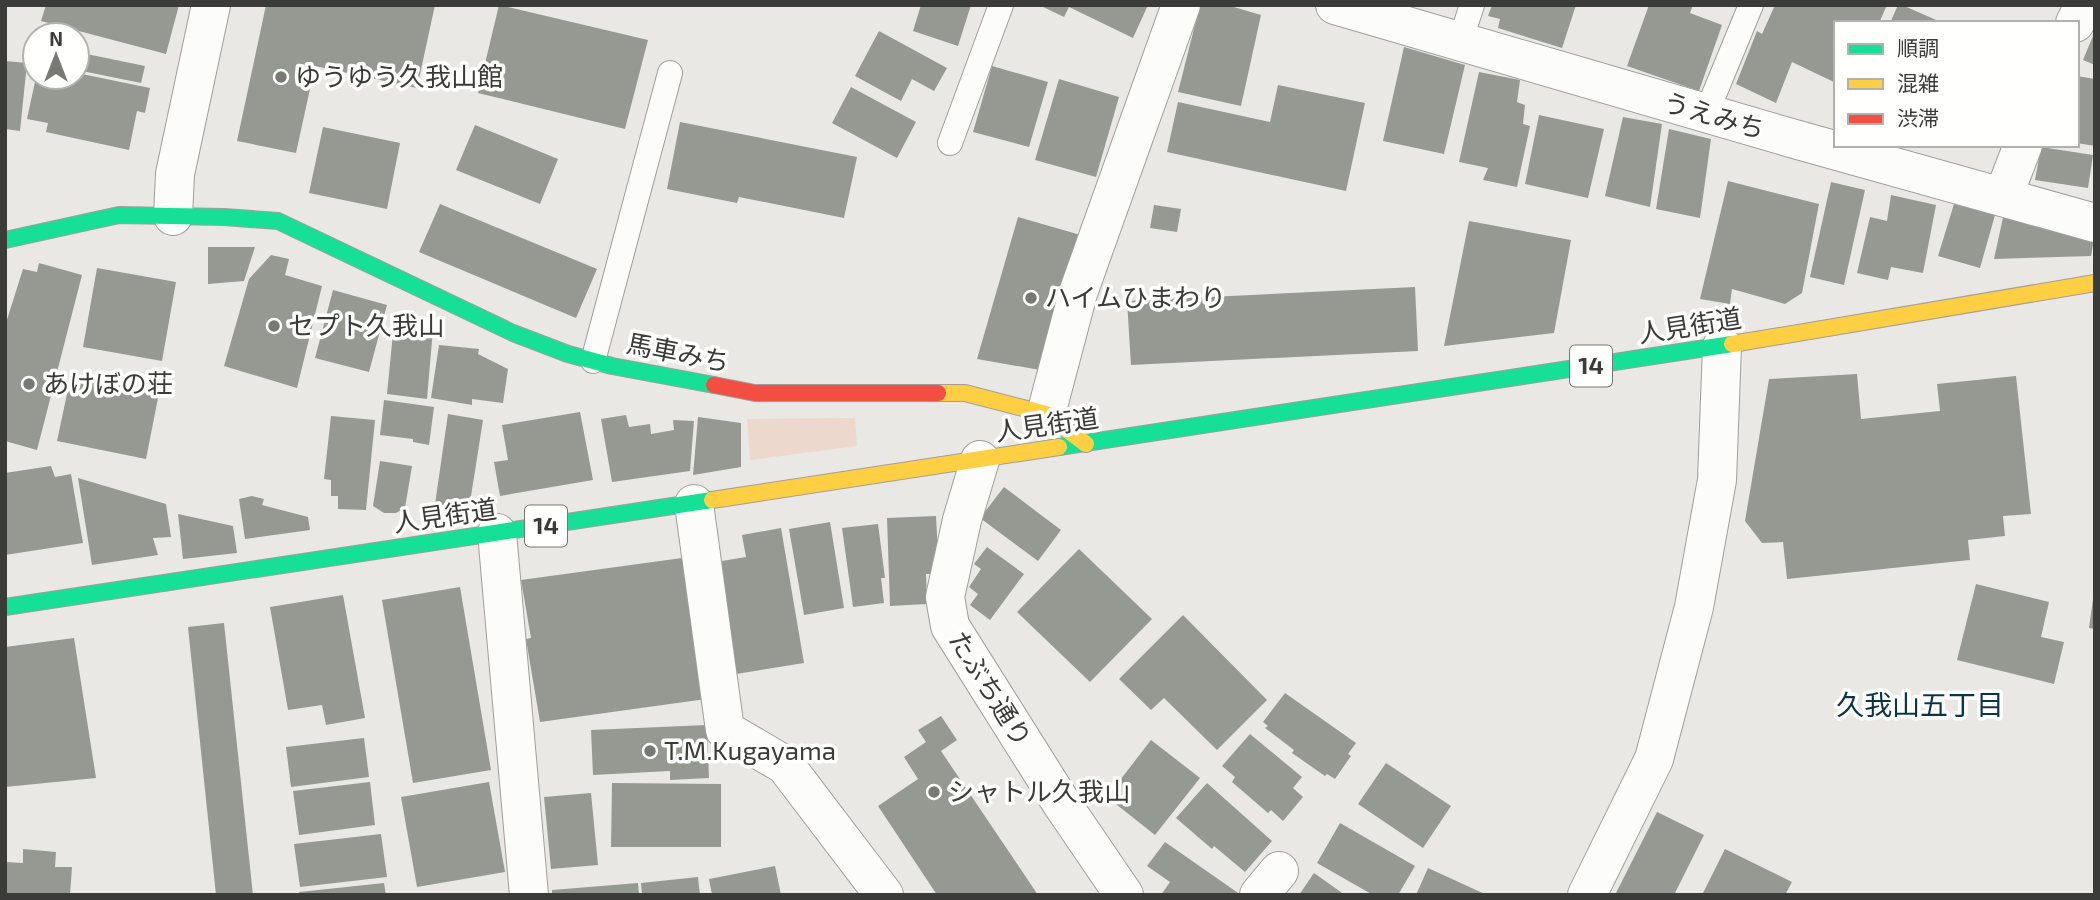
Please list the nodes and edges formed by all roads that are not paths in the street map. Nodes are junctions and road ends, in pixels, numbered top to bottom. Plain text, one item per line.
1 (211, 5) edge
2 (1001, 5) edge
3 (1181, 5) edge
4 (1335, 5) edge
5 (1472, 5) edge
6 (1752, 5) edge
7 (2084, 5) edge
8 (2076, 21) edge
9 (1460, 42) junction
10 (670, 73) dead end
11 (1706, 114) junction
12 (950, 143) dead end
13 (2022, 147) edge
14 (2003, 197) junction
15 (173, 216) junction
16 (2095, 223) edge
17 (5, 240) edge
18 (2095, 283) edge
19 (1722, 346) junction
20 (593, 361) junction
21 (1046, 414) junction
22 (1086, 444) junction
23 (980, 460) junction
24 (694, 504) junction
25 (497, 533) junction
26 (5, 607) edge
27 (529, 895) edge
28 (884, 895) edge
29 (1124, 895) edge
30 (1587, 895) edge

1 - 15 street
2 - 12 lane
3 - 21 street
4 - 9 street, うえみち
5 - 9 lane
6 - 11 lane
7 - 8 street
9 - 11 street, うえみち
10 - 20 lane
11 - 14 street, うえみち
13 - 14 street
14 - 16 street, うえみち
15 - 17 main road
15 - 20 main road, 馬車みち
18 - 19 main road, 人見街道 / 14
19 - 22 main road, 人見街道 / 14
19 - 30 street
20 - 21 main road, 馬車みち
21 - 22 main road, 馬車みち
22 - 23 main road, 人見街道 / 14
23 - 24 main road, 人見街道 / 14
23 - 29 street, たぶち通り
24 - 25 main road, 人見街道 / 14
24 - 28 street
25 - 26 main road, 人見街道 / 14
25 - 27 street

